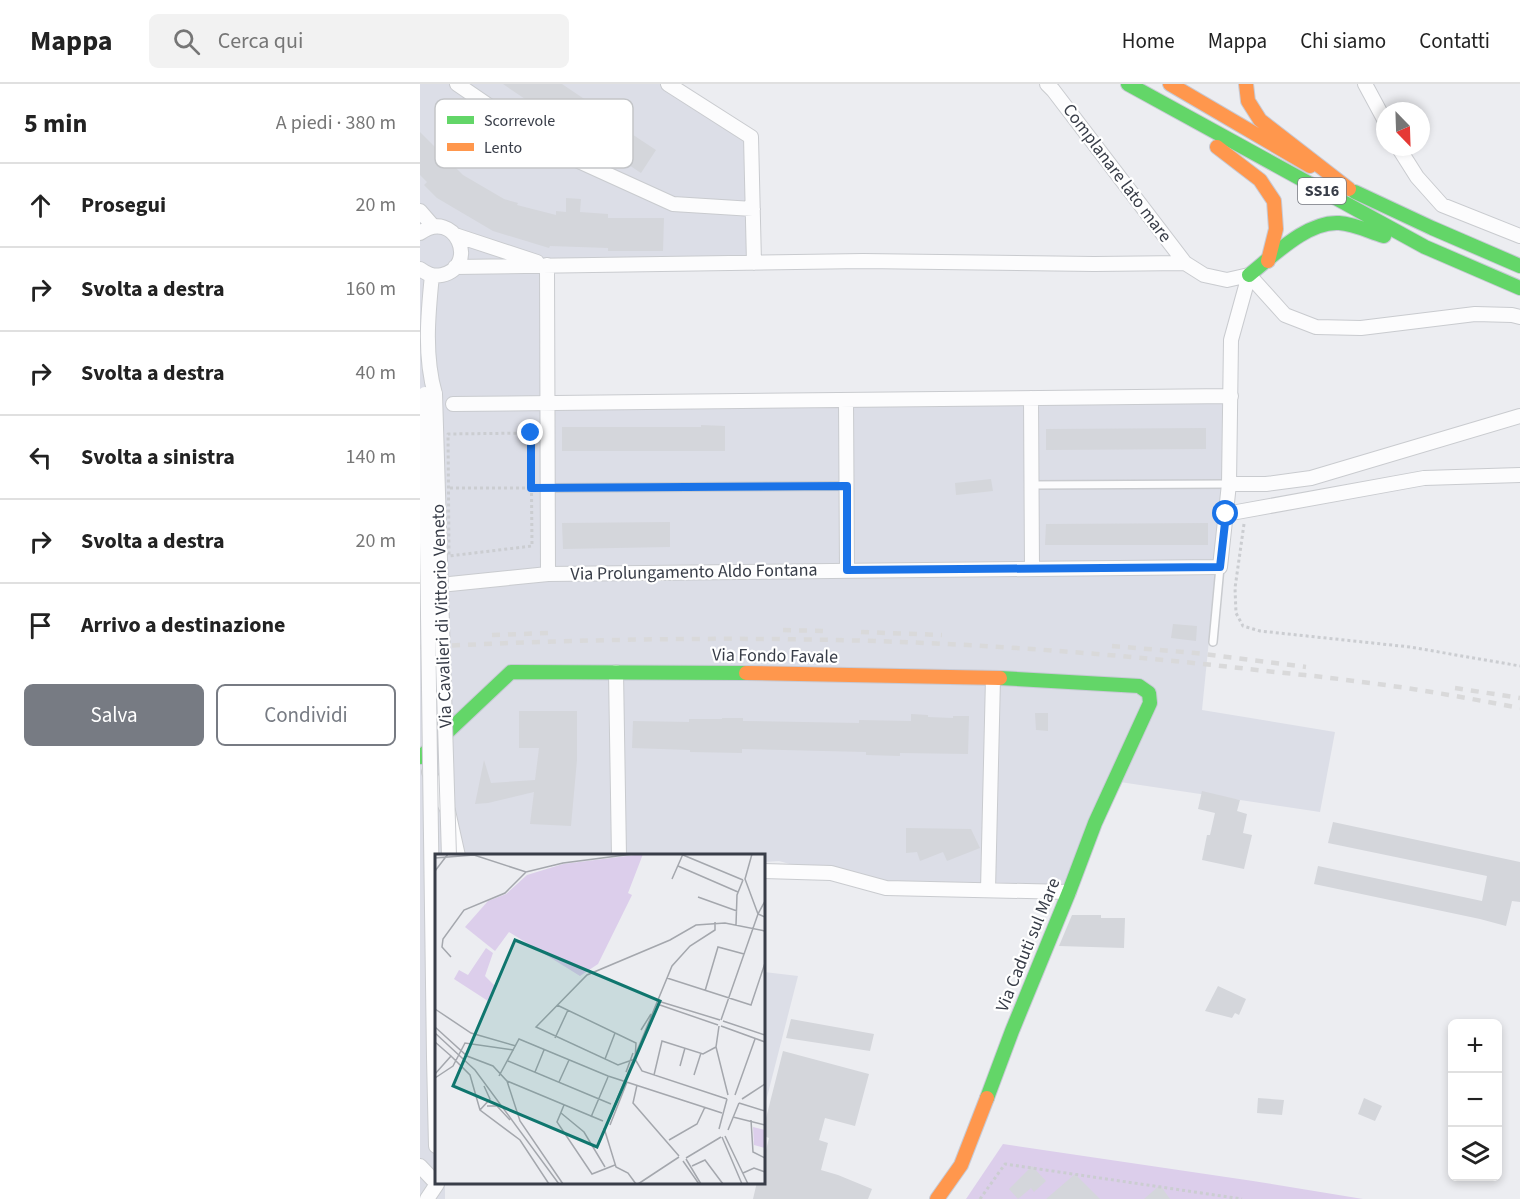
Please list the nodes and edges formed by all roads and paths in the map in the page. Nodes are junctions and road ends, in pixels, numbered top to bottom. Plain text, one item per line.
1 (457, 84) edge
2 (668, 84) edge
3 (1047, 84) edge
4 (1128, 84) edge
5 (1170, 84) edge
6 (1246, 84) edge
7 (1365, 84) edge
8 (1149, 96) junction
9 (479, 99) edge
10 (1376, 104) edge
11 (1404, 156) edge
12 (594, 168) edge
13 (1349, 189) junction
14 (753, 209) junction
15 (420, 211) edge
16 (433, 226) junction
17 (420, 233) edge
18 (455, 235) junction
19 (1520, 236) edge
20 (1425, 247) junction
21 (1268, 261) junction
22 (754, 262) junction
23 (1185, 263) junction
24 (547, 265) junction
25 (1520, 266) edge
26 (455, 267) junction
27 (426, 272) edge
28 (1249, 275) junction
29 (1520, 288) edge
30 (1520, 317) edge
31 (430, 394) junction
32 (1231, 396) junction
33 (1030, 398) junction
34 (846, 400) junction
35 (547, 403) junction
36 (453, 404) dead end
37 (1520, 416) edge
38 (448, 434) dead end
39 (1520, 475) edge
40 (1229, 484) junction
41 (1031, 485) junction
42 (847, 486) junction
43 (448, 488) dead end
44 (531, 488) junction
45 (548, 488) junction
46 (1246, 510) junction
47 (1226, 514) junction
48 (449, 556) dead end
49 (1220, 567) junction
50 (1032, 569) junction
51 (847, 570) junction
52 (549, 574) junction
53 (421, 587) edge
54 (1213, 642) dead end
55 (1520, 666) edge
56 (616, 672) junction
57 (993, 678) junction
58 (1149, 703) joint
59 (421, 756) edge
60 (449, 854) edge
61 (458, 854) edge
62 (619, 854) edge
63 (765, 871) edge
64 (988, 890) junction
65 (1069, 892) junction
66 (435, 1102) edge
67 (420, 1166) edge
68 (435, 1181) edge
69 (436, 1184) edge
70 (427, 1199) edge
71 (937, 1199) edge
72 (980, 1199) edge
73 (1242, 1199) edge

1 - 9 street
2 - 14 street
3 - 23 street, Complanare lato mare
4 - 8 main road, SS16
5 - 13 main road, SS16
6 - 13 main road, SS16
7 - 10 street
8 - 20 main road, SS16
8 - 21 main road, SS16
11 - 19 street
12 - 14 street
13 - 25 main road, SS16
14 - 22 street
15 - 16 street
16 - 17 street
16 - 18 street
18 - 24 street
18 - 26 street
20 - 21 main road, SS16
20 - 29 main road, SS16
21 - 28 main road, SS16
22 - 23 street
22 - 24 street
23 - 28 street
24 - 26 street
24 - 35 street
26 - 27 street
27 - 31 street, Via Cavalieri di Vittorio Veneto
28 - 30 street
28 - 32 street
31 - 60 street, Via Cavalieri di Vittorio Veneto, bridge
31 - 66 street, Via Cavalieri di Vittorio Veneto, bridge
32 - 33 street
32 - 40 street
33 - 34 street
33 - 41 street
34 - 35 street
34 - 42 street
35 - 36 street
35 - 45 street
37 - 40 street
38 - 44 path
39 - 46 street
40 - 41 lane
40 - 47 street
41 - 50 street
42 - 45 lane
42 - 51 street
43 - 44 path
44 - 45 path
44 - 48 path
45 - 52 street
46 - 47 street
46 - 55 path
47 - 49 street
49 - 50 street, Via Prolungamento Aldo Fontana
49 - 54 lane
50 - 51 street, Via Prolungamento Aldo Fontana
51 - 52 street, Via Prolungamento Aldo Fontana
52 - 53 street, Via Prolungamento Aldo Fontana
56 - 57 main road, Via Fondo Favale
56 - 59 main road, Via Fondo Favale
56 - 62 street
57 - 58 main road, Via Fondo Favale
57 - 64 street
58 - 65 main road, Via Caduti sul Mare
59 - 61 street
63 - 64 street
64 - 65 street
65 - 71 main road, Via Caduti sul Mare
67 - 68 street
69 - 70 street
72 - 73 path

